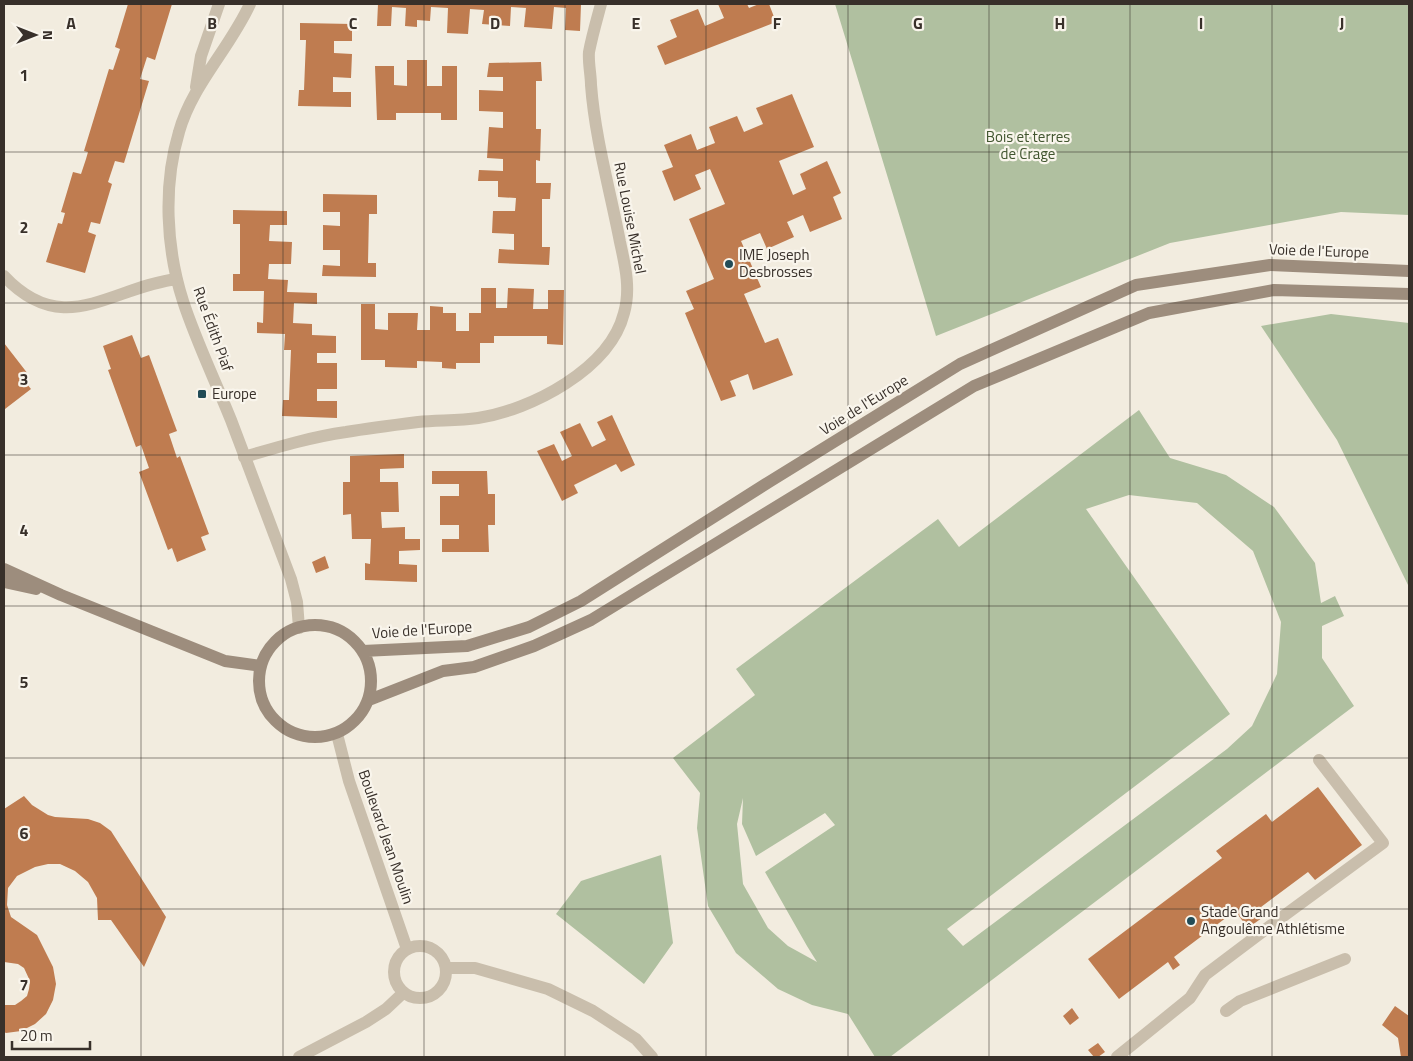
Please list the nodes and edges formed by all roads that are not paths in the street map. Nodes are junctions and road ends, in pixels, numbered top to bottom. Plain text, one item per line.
1 (219, 4) edge
2 (250, 4) edge
3 (601, 4) edge
4 (195, 92) junction
5 (1409, 271) edge
6 (4, 276) edge
7 (178, 280) junction
8 (1409, 294) edge
9 (244, 457) junction
10 (4, 569) edge
11 (4, 582) edge
12 (61, 595) junction
13 (298, 628) junction
14 (363, 651) junction
15 (261, 666) junction
16 (369, 700) junction
17 (337, 734) junction
18 (1319, 760) dead end
19 (407, 949) junction
20 (1345, 959) dead end
21 (446, 968) junction
22 (403, 993) junction
23 (1226, 1011) dead end
24 (299, 1057) edge
25 (652, 1057) edge
26 (1117, 1057) edge

1 - 4 street, Rue Édith Piaf
2 - 4 street, Rue Édith Piaf
3 - 9 street, Rue Louise Michel
4 - 7 street, Rue Édith Piaf
5 - 14 main road, Voie de l'Europe
6 - 7 street
7 - 9 street, Rue Édith Piaf
8 - 16 main road
9 - 13 street, Rue Édith Piaf
10 - 12 main road
11 - 12 main road
12 - 15 main road
13 - 14 main road, Voie de l'Europe
13 - 15 main road, Voie de l'Europe
14 - 16 main road, Voie de l'Europe
15 - 17 main road, Voie de l'Europe
16 - 17 main road, Voie de l'Europe
17 - 19 street, Boulevard Jean Moulin
18 - 26 street
19 - 21 street
19 - 22 street
20 - 23 street
21 - 22 street
21 - 25 street
22 - 24 street

